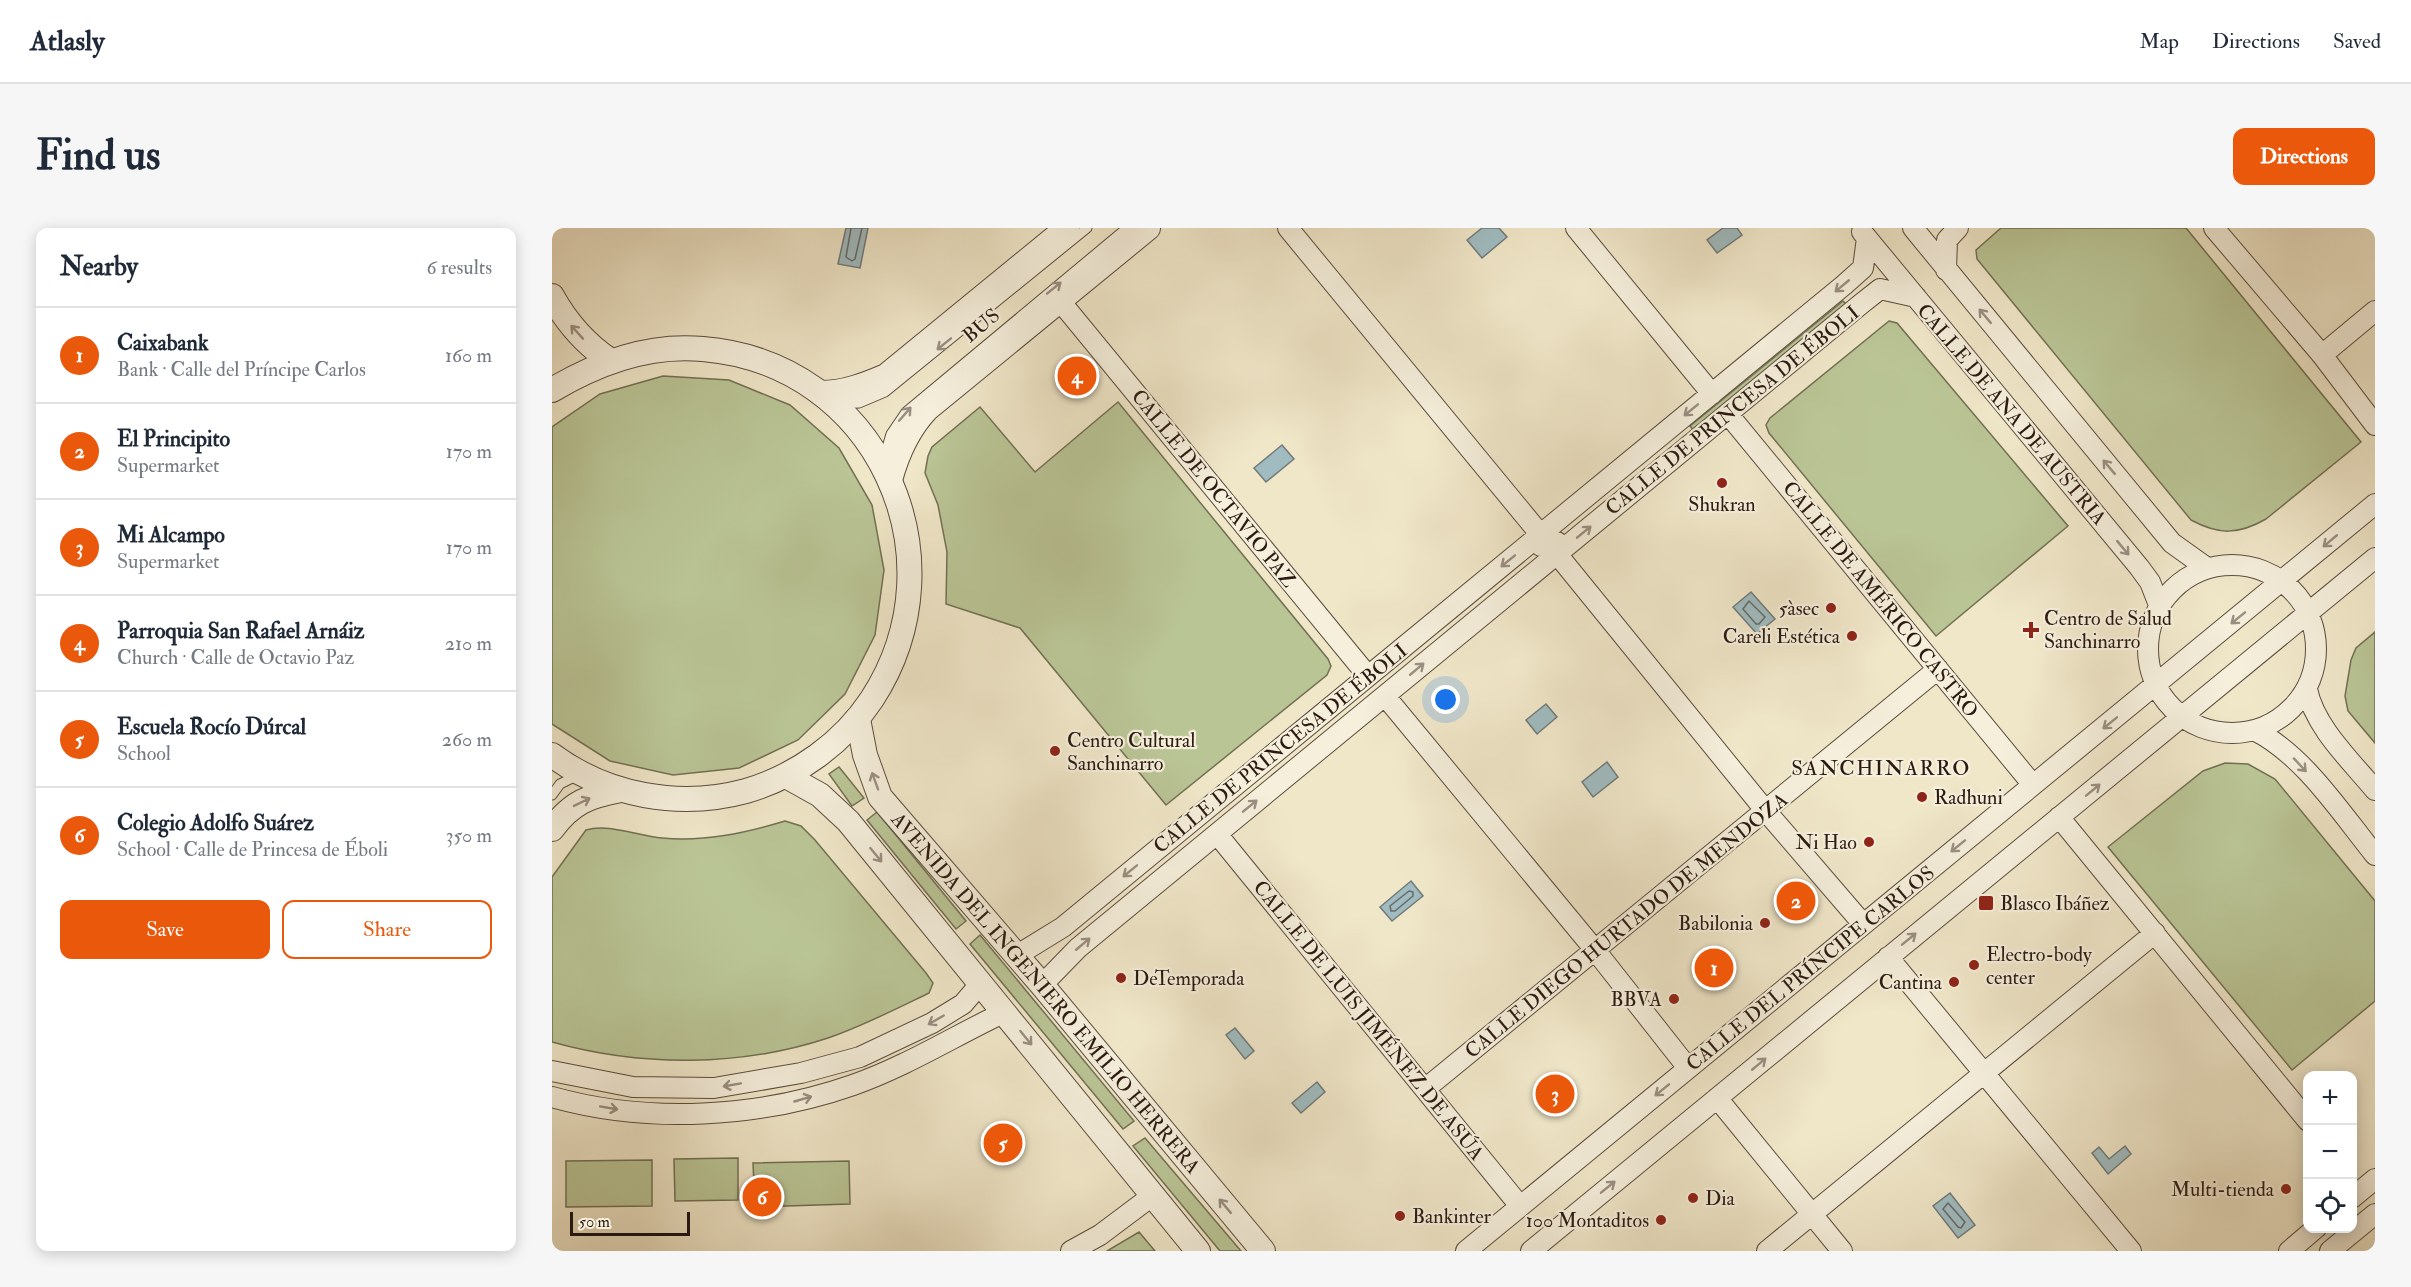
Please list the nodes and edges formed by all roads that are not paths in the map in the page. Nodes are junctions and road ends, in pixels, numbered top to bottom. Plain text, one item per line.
1 (1067, 228) edge
2 (1087, 228) edge
3 (1127, 228) edge
4 (1148, 228) edge
5 (1288, 228) edge
6 (1576, 228) edge
7 (1913, 228) edge
8 (1958, 228) edge
9 (2214, 228) edge
10 (1863, 233) edge
11 (1946, 270) junction
12 (552, 296) edge
13 (1916, 297) junction
14 (1060, 301) junction
15 (2375, 311) edge
16 (2322, 355) junction
17 (611, 361) junction
18 (552, 390) edge
19 (1712, 394) junction
20 (828, 399) junction
21 (1728, 414) junction
22 (2375, 425) edge
23 (886, 473) junction
24 (1615, 473) junction
25 (2375, 504) edge
26 (1540, 534) junction
27 (1557, 554) junction
28 (2375, 558) edge
29 (2207, 568) junction
30 (2283, 581) junction
31 (2159, 605) junction
32 (1490, 609) junction
33 (2307, 614) junction
34 (1938, 669) junction
35 (1368, 676) junction
36 (2155, 686) junction
37 (2307, 689) junction
38 (1384, 696) junction
39 (2184, 716) junction
40 (858, 719) junction
41 (2254, 730) junction
42 (552, 755) edge
43 (584, 774) junction
44 (786, 776) junction
45 (2033, 785) junction
46 (621, 790) junction
47 (2375, 790) edge
48 (552, 795) edge
49 (1765, 810) junction
50 (2059, 817) junction
51 (552, 829) edge
52 (1217, 834) junction
53 (2375, 855) edge
54 (1863, 924) junction
55 (2155, 933) junction
56 (1595, 950) junction
57 (1016, 956) junction
58 (1888, 957) junction
59 (981, 983) junction
60 (1042, 985) junction
61 (1005, 1012) junction
62 (1688, 1068) junction
63 (552, 1071) edge
64 (1983, 1073) junction
65 (1425, 1089) junction
66 (552, 1097) edge
67 (1717, 1098) junction
68 (2303, 1115) edge
69 (1152, 1196) junction
70 (1520, 1206) junction
71 (1812, 1214) junction
72 (2375, 1214) edge
73 (2310, 1233) edge
74 (1553, 1244) edge
75 (1071, 1251) edge
76 (1198, 1251) edge
77 (1263, 1251) edge
78 (1466, 1251) edge
79 (1531, 1251) edge
80 (1767, 1251) edge
81 (1842, 1251) edge
82 (2131, 1251) edge
83 (2289, 1251) edge
84 (2330, 1251) edge

1 - 20 street
2 -> 20 lane, BUS
23 -> 3 lane, BUS
4 - 14 street
5 - 26 street
6 - 19 street
7 - 11 street, CALLE DE ANA DE AUSTRIA
8 - 11 street
9 - 16 street
10 - 13 street, CALLE DE ANA DE AUSTRIA
10 -> 19 street, CALLE DE PRINCESA DE ÉBOLI
29 -> 11 street, CALLE DE ANA DE AUSTRIA
17 -> 12 street
13 - 21 street, CALLE DE PRINCESA DE ÉBOLI
13 -> 31 street, CALLE DE ANA DE AUSTRIA
14 - 23 street
14 - 35 street, CALLE DE OCTAVIO PAZ
15 - 16 street
16 - 22 street
17 - 18 street
17 - 20 street
19 -> 24 street, CALLE DE PRINCESA DE ÉBOLI
20 - 23 street
27 -> 21 street, CALLE DE PRINCESA DE ÉBOLI
21 - 34 street, CALLE DE AMÉRICO CASTRO
23 - 40 street
24 - 26 street, CALLE DE PRINCESA DE ÉBOLI
24 - 27 street, CALLE DE PRINCESA DE ÉBOLI
25 -> 30 street, CALLE DEL PRÍNCIPE CARLOS
26 - 32 street, CALLE DE PRINCESA DE ÉBOLI
26 -> 35 street, CALLE DE PRINCESA DE ÉBOLI
27 - 32 street, CALLE DE PRINCESA DE ÉBOLI
27 - 49 street
28 - 33 street, CALLE DEL PRÍNCIPE CARLOS
29 - 30 street
29 - 31 street
30 - 33 street
30 -> 36 street, CALLE DEL PRÍNCIPE CARLOS
31 - 36 street
38 -> 32 street, CALLE DE PRINCESA DE ÉBOLI
33 - 37 street
33 - 39 street, CALLE DEL PRÍNCIPE CARLOS
34 - 45 street, CALLE DE AMÉRICO CASTRO
34 - 49 street, CALLE DIEGO HURTADO DE MENDOZA
35 -> 57 street, CALLE DE PRINCESA DE ÉBOLI
36 - 39 street
36 -> 45 street, CALLE DEL PRÍNCIPE CARLOS
37 - 41 street
37 - 47 street
52 -> 38 street, CALLE DE PRINCESA DE ÉBOLI
38 - 56 street
39 - 41 street
50 -> 39 street, CALLE DEL PRÍNCIPE CARLOS
40 - 44 street
57 -> 40 street, AVENIDA DEL INGENIERO EMILIO HERRERA
41 -> 53 street
42 - 43 street
43 - 46 street
43 - 48 lane
44 - 46 street
44 -> 59 street
45 -> 54 street, CALLE DEL PRÍNCIPE CARLOS
51 -> 46 street
49 - 54 street
49 - 56 street, CALLE DIEGO HURTADO DE MENDOZA
50 - 55 street
58 -> 50 street, CALLE DEL PRÍNCIPE CARLOS
60 -> 52 street, CALLE DE PRINCESA DE ÉBOLI
52 - 65 street, CALLE DE LUIS JIMÉNEZ DE ASÚA
54 - 62 street, CALLE DEL PRÍNCIPE CARLOS
55 - 64 street
55 - 68 street
56 - 62 street
56 - 65 street, CALLE DIEGO HURTADO DE MENDOZA
57 - 60 street, AVENIDA DEL INGENIERO EMILIO HERRERA
58 - 64 street
67 -> 58 street, CALLE DEL PRÍNCIPE CARLOS
59 - 61 street
59 -> 63 street
77 -> 60 street, AVENIDA DEL INGENIERO EMILIO HERRERA
66 -> 61 street
61 -> 69 street
62 -> 70 street, CALLE DEL PRÍNCIPE CARLOS
64 - 71 street
64 - 82 street
65 - 70 street, CALLE DE LUIS JIMÉNEZ DE ASÚA
67 - 71 street
74 -> 67 street, CALLE DEL PRÍNCIPE CARLOS
69 - 75 street
69 - 76 street
70 - 78 street, CALLE DEL PRÍNCIPE CARLOS
71 - 80 street
71 - 81 street
72 - 84 street
73 - 83 street
74 - 79 street, CALLE DEL PRÍNCIPE CARLOS

